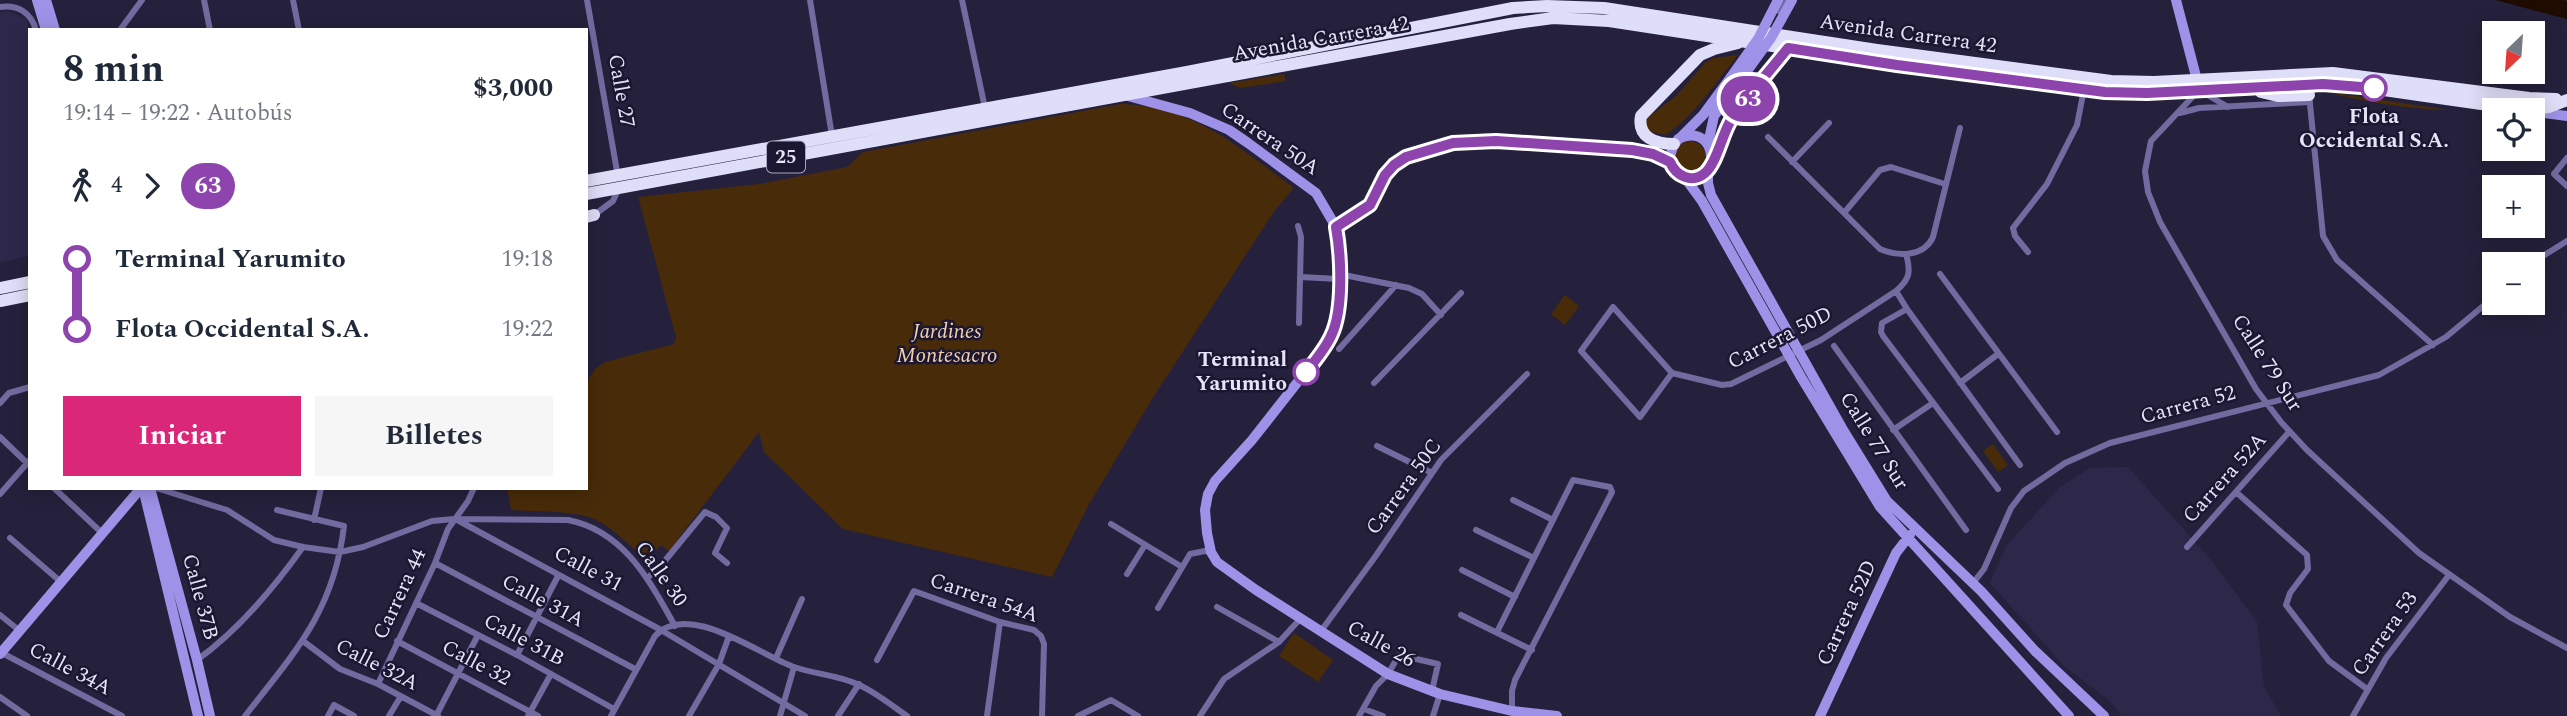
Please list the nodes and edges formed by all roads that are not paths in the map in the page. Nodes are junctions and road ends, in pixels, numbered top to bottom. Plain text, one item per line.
1 (142, 0) edge
2 (204, 0) edge
3 (293, 0) edge
4 (587, 0) edge
5 (810, 0) edge
6 (962, 0) edge
7 (1778, 0) edge
8 (1786, 0) edge
9 (1792, 0) edge
10 (2176, 0) edge
11 (42, 2) edge
12 (0, 7) edge
13 (35, 28) edge
14 (46, 28) edge
15 (54, 28) edge
16 (121, 28) edge
17 (210, 28) edge
18 (299, 28) edge
19 (1770, 33) junction
20 (1745, 41) junction
21 (1788, 48) junction
22 (1238, 61) junction
23 (2251, 76) junction
24 (1206, 80) junction
25 (1735, 80) junction
26 (2198, 85) junction
27 (2292, 86) junction
28 (2244, 88) junction
29 (2084, 89) junction
30 (2309, 94) junction
31 (1123, 95) junction
32 (2567, 98) edge
33 (2482, 104) edge
34 (2228, 107) junction
35 (985, 108) junction
36 (2545, 108) edge
37 (2179, 113) junction
38 (2545, 113) edge
39 (2567, 117) edge
40 (910, 121) junction
41 (1829, 123) dead end
42 (953, 127) junction
43 (1960, 128) dead end
44 (832, 136) junction
45 (1768, 137) dead end
46 (1676, 142) junction
47 (1708, 144) junction
48 (2567, 158) edge
49 (1670, 162) junction
50 (1792, 162) junction
51 (1710, 166) junction
52 (1678, 174) junction
53 (588, 181) edge
54 (618, 181) junction
55 (1945, 184) junction
56 (2567, 186) edge
57 (588, 193) edge
58 (1844, 213) junction
59 (589, 218) edge
60 (1298, 226) dead end
61 (1336, 227) junction
62 (2567, 241) edge
63 (2028, 252) dead end
64 (1906, 254) junction
65 (2545, 255) edge
66 (1940, 274) dead end
67 (1339, 276) junction
68 (1300, 277) junction
69 (28, 282) edge
70 (1395, 285) junction
71 (0, 288) edge
72 (1896, 291) junction
73 (1461, 293) dead end
74 (28, 295) edge
75 (0, 301) edge
76 (2482, 307) edge
77 (1907, 309) junction
78 (1441, 314) junction
79 (1299, 323) dead end
80 (2433, 345) junction
81 (1834, 346) dead end
82 (1339, 349) dead end
83 (1794, 354) junction
84 (1998, 354) junction
85 (1672, 373) junction
86 (1527, 374) dead end
87 (1374, 383) dead end
88 (1960, 383) junction
89 (28, 388) edge
90 (2266, 402) junction
91 (0, 403) edge
92 (1933, 403) junction
93 (1892, 430) junction
94 (2057, 432) dead end
95 (2289, 432) junction
96 (0, 437) edge
97 (1377, 446) dead end
98 (28, 462) edge
99 (28, 464) edge
100 (2020, 465) dead end
101 (1432, 473) junction
102 (1998, 489) dead end
103 (56, 490) edge
104 (140, 490) edge
105 (142, 490) edge
106 (151, 490) edge
107 (162, 490) edge
108 (321, 490) edge
109 (473, 490) edge
110 (2236, 492) junction
111 (0, 494) edge
112 (1513, 500) dead end
113 (277, 510) dead end
114 (454, 519) junction
115 (314, 520) junction
116 (1553, 520) junction
117 (1111, 524) dead end
118 (1915, 529) junction
119 (1476, 530) dead end
120 (1966, 530) dead end
121 (102, 533) junction
122 (10, 538) dead end
123 (1907, 538) junction
124 (1145, 545) junction
125 (303, 547) junction
126 (2187, 547) dead end
127 (341, 552) junction
128 (1211, 552) junction
129 (1534, 558) junction
130 (435, 563) junction
131 (727, 563) dead end
132 (1182, 567) junction
133 (1462, 570) dead end
134 (1127, 575) dead end
135 (2449, 575) junction
136 (558, 576) junction
137 (647, 578) junction
138 (61, 582) junction
139 (1973, 583) junction
140 (1515, 597) junction
141 (802, 599) dead end
142 (416, 603) junction
143 (1217, 607) dead end
144 (1158, 608) dead end
145 (0, 615) edge
146 (1461, 615) dead end
147 (537, 617) junction
148 (1301, 618) junction
149 (1000, 622) junction
150 (675, 626) junction
151 (661, 630) junction
152 (20, 631) junction
153 (1321, 631) junction
154 (1497, 632) junction
155 (478, 635) junction
156 (729, 636) junction
157 (303, 641) junction
158 (397, 641) junction
159 (1279, 642) junction
160 (2567, 648) edge
161 (1532, 650) junction
162 (1, 653) edge
163 (517, 655) junction
164 (776, 658) junction
165 (197, 660) junction
166 (877, 660) dead end
167 (719, 664) junction
168 (794, 667) junction
169 (635, 669) junction
170 (458, 673) junction
171 (551, 674) junction
172 (1388, 674) junction
173 (378, 684) junction
174 (859, 684) junction
175 (2367, 690) junction
176 (1436, 693) junction
177 (401, 696) junction
178 (0, 697) edge
179 (784, 704) junction
180 (1363, 709) junction
181 (1495, 711) edge
182 (1512, 711) junction
183 (613, 713) edge
184 (530, 714) edge
185 (27, 716) edge
186 (122, 716) edge
187 (198, 716) edge
188 (210, 716) edge
189 (245, 716) edge
190 (328, 716) edge
191 (354, 716) edge
192 (389, 716) edge
193 (437, 716) edge
194 (538, 716) edge
195 (689, 716) edge
196 (780, 716) edge
197 (805, 716) edge
198 (838, 716) edge
199 (907, 716) edge
200 (988, 716) edge
201 (1042, 716) edge
202 (1077, 716) edge
203 (1138, 716) edge
204 (1200, 716) edge
205 (1359, 716) edge
206 (1383, 716) edge
207 (1433, 716) edge
208 (1557, 716) edge
209 (1820, 716) edge
210 (2069, 716) edge
211 (2104, 716) edge
212 (2353, 716) edge

1 - 16 street
2 - 17 street
3 - 18 street
4 - 54 street, Calle 27
5 - 44 street
6 - 35 street
7 - 25 street, bridge
8 - 19 street
9 - 25 street, bridge
10 - 26 street
11 - 14 street
11 - 15 street
12 - 13 street
19 - 22 highway, Avenida Carrera 42 / 25
19 - 26 highway, Avenida Carrera 42 / 25
20 - 21 highway, Avenida Carrera 42 / 25
20 - 24 highway, Avenida Carrera 42 / 25
20 - 46 highway
21 - 29 highway, Avenida Carrera 42 / 25
21 - 51 highway
22 - 24 highway
22 - 35 highway, Avenida Carrera 42 / 25
23 - 26 highway, Avenida Carrera 42 / 25
23 - 27 highway
23 - 32 highway, Avenida Carrera 42 / 25
24 - 31 highway, Avenida Carrera 42 / 25
25 - 46 street
25 - 47 street
26 - 28 highway, Avenida Carrera 42 / 25
26 - 29 highway, Avenida Carrera 42 / 25
26 - 34 street
26 - 37 street, Calle 79 Sur
27 - 28 highway, Avenida Carrera 42 / 25
27 - 30 highway, Avenida Carrera 42 / 25
28 - 30 highway
29 - 63 street
30 - 33 highway, Avenida Carrera 42 / 25
30 - 34 street
30 - 80 street
31 - 42 highway, Avenida Carrera 42 / 25
31 - 61 street, Carrera 50A
32 - 36 highway, Avenida Carrera 42 / 25
34 - 37 street
35 - 40 highway, Avenida Carrera 42 / 25
37 - 90 street, Calle 79 Sur
38 - 39 street
40 - 42 highway
40 - 44 highway, Avenida Carrera 42 / 25
41 - 50 street
42 - 54 highway, Avenida Carrera 42 / 25
43 - 55 street
44 - 54 highway, Avenida Carrera 42 / 25
45 - 50 street
46 - 47 street
46 - 49 street
47 - 51 street
48 - 56 street
49 - 52 street
49 - 61 street
50 - 58 street
51 - 52 street
51 - 83 street, Calle 77 Sur
52 - 83 street, Calle 77 Sur
53 - 54 highway, Avenida Carrera 42 / 25
54 - 57 highway, Avenida Carrera 42 / 25
54 - 59 street
55 - 58 street
55 - 64 street
58 - 64 street
60 - 68 street
61 - 67 street, Carrera 50A
62 - 65 street
64 - 72 street, Carrera 50D
66 - 84 street
67 - 68 street
67 - 70 street
67 - 128 street, Carrera 50A
68 - 79 street
69 - 71 highway
70 - 78 street
70 - 82 street
72 - 77 street
72 - 83 street, Carrera 50D
73 - 78 street
74 - 75 highway
76 - 80 street, Carrera 52
77 - 88 street
77 - 92 street
78 - 87 street
80 - 90 street, Carrera 52
81 - 93 street
83 - 85 street, Carrera 50D
83 - 118 street, Calle 77 Sur
83 - 123 street, Calle 77 Sur
84 - 88 street
84 - 94 street
85 - 85 street
86 - 101 street, Carrera 50C
88 - 100 street
89 - 91 street
90 - 95 street, Calle 79 Sur
90 - 139 street, Carrera 52
92 - 93 street
92 - 102 street
93 - 120 street
95 - 110 street, Carrera 52A
95 - 135 street, Calle 79 Sur
96 - 98 street
97 - 101 street
99 - 111 street
101 - 153 street, Carrera 50C
103 - 121 street
104 - 121 street
105 - 187 street, Calle 37B
106 - 165 street, Calle 37B
107 - 125 street
108 - 115 street
109 - 114 street, Carrera 44
110 - 126 street, Carrera 52A
110 - 175 street
112 - 116 street
113 - 115 street
114 - 127 street
114 - 130 street, Carrera 44
114 - 136 street, Calle 31
114 - 137 street, Calle 30
115 - 127 street
116 - 129 street
116 - 161 street
117 - 124 street
118 - 123 street, Carrera 52D
118 - 139 street, Calle 77 Sur
119 - 129 street
121 - 138 street
122 - 138 street
123 - 209 street, Carrera 52D
123 - 210 street, Calle 77 Sur
124 - 132 street
124 - 134 street
125 - 127 street
125 - 165 street
127 - 157 street
128 - 132 street
128 - 148 street, Calle 26
129 - 140 street
130 - 142 street, Carrera 44
130 - 147 street, Calle 31A
131 - 137 street
132 - 144 street
133 - 140 street
135 - 160 street, Calle 79 Sur
135 - 175 street, Carrera 53
136 - 147 street
136 - 151 street, Calle 31
137 - 150 street, Calle 30
138 - 152 street
139 - 211 street, Calle 77 Sur
140 - 154 street
141 - 164 street
142 - 155 street, Calle 31B
142 - 158 street, Carrera 44
143 - 159 street
145 - 152 street
146 - 154 street
147 - 163 street
147 - 169 street, Calle 31A
148 - 153 street, Calle 26
148 - 159 street
149 - 166 street, Carrera 54A
149 - 200 street
149 - 201 street, Carrera 54A
150 - 151 street
150 - 156 street, Calle 30
151 - 167 street, Calle 31
151 - 169 street
152 - 162 street
153 - 172 street, Calle 26
154 - 161 street
155 - 163 street, Calle 31B
155 - 170 street
156 - 164 street, Calle 30
156 - 167 street
157 - 173 street, Calle 32A
157 - 189 street
158 - 170 street, Calle 32
158 - 173 street, Carrera 44
159 - 204 street
161 - 182 street
162 - 186 street, Calle 34A
163 - 171 street, Calle 31B
164 - 168 street, Calle 30
165 - 188 street, Calle 37B
167 - 179 street, Calle 31
167 - 195 street
168 - 174 street, Calle 30
168 - 179 street
169 - 183 street
170 - 184 street, Calle 32
170 - 193 street
171 - 183 street, Calle 31B
171 - 184 street
172 - 176 street, Calle 26
172 - 176 street
172 - 180 street
173 - 177 street, Calle 32A
174 - 198 street
174 - 199 street, Calle 30
175 - 212 street, Carrera 53
176 - 181 street, Calle 26
176 - 207 street
177 - 192 street
177 - 193 street, Calle 32A
178 - 185 street
179 - 196 street
179 - 197 street, Calle 31
180 - 205 street
180 - 206 street
181 - 182 street, Calle 26
182 - 208 street, Calle 26
184 - 194 street, Calle 32
190 - 191 street
202 - 203 street

